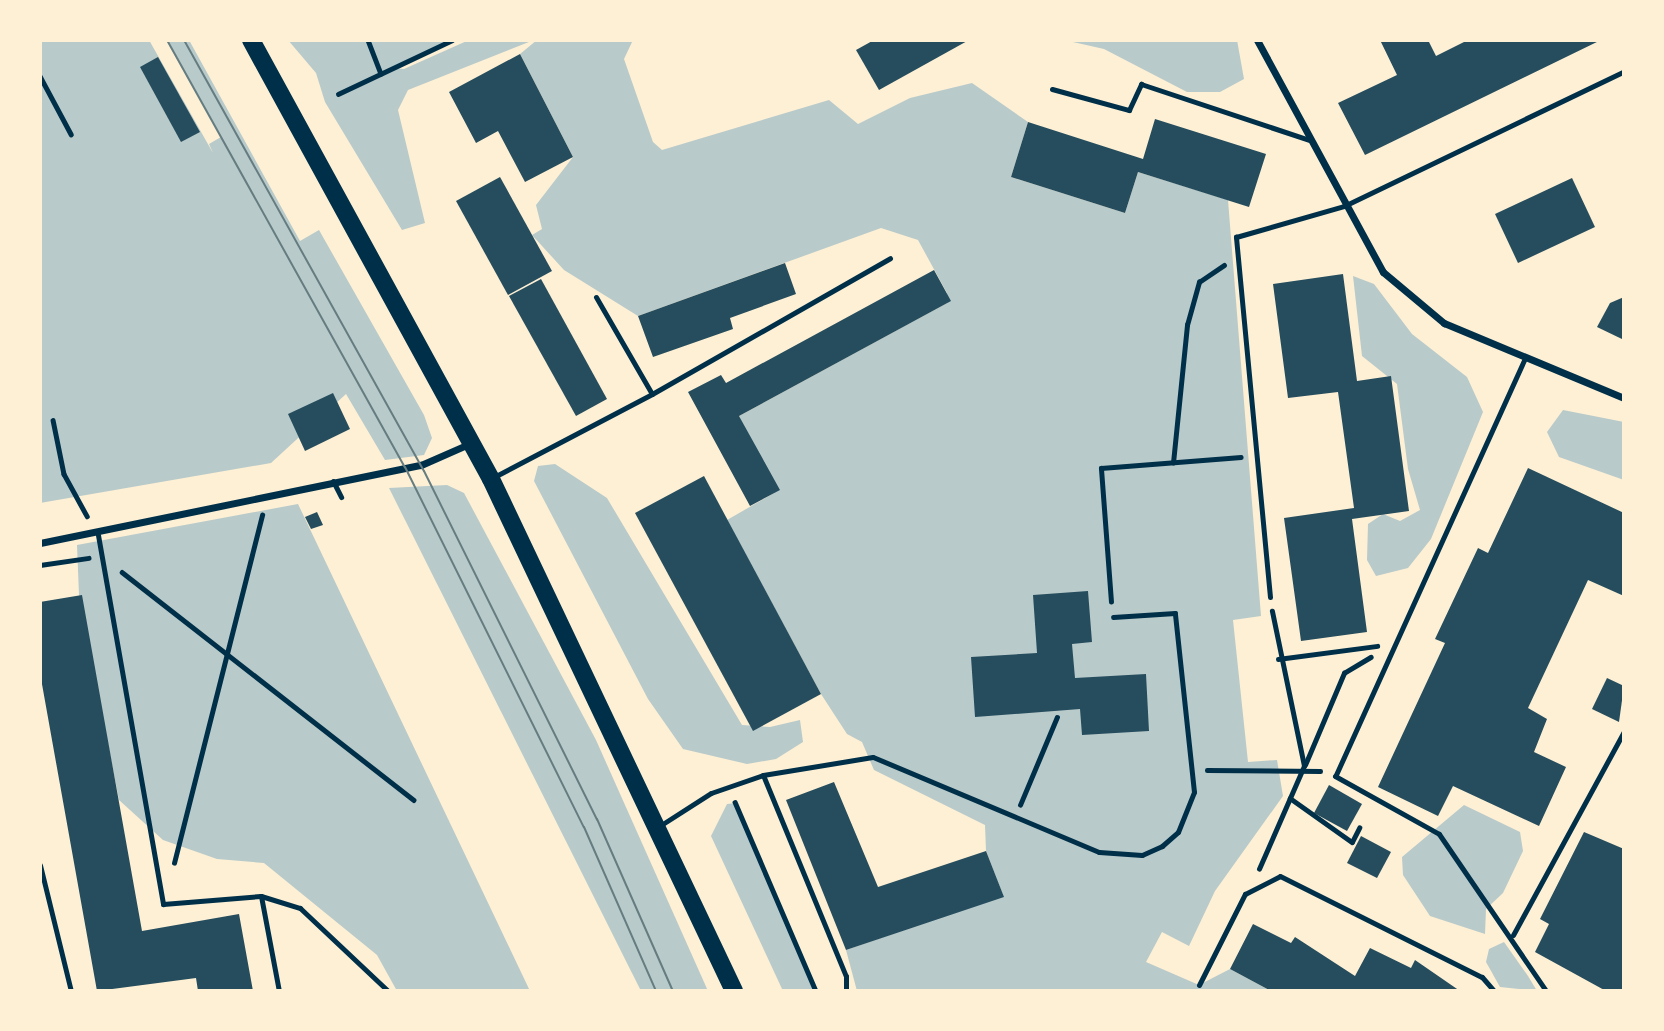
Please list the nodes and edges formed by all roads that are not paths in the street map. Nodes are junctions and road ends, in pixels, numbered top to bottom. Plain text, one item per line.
1 (251, 40) edge
2 (1257, 40) edge
3 (1624, 71) edge
4 (1052, 89) dead end
5 (1309, 140) junction
6 (1344, 206) junction
7 (890, 258) dead end
8 (596, 297) dead end
9 (1525, 358) junction
10 (652, 394) junction
11 (1624, 398) edge
12 (472, 443) junction
13 (491, 479) junction
14 (333, 481) junction
15 (341, 497) dead end
16 (97, 535) junction
17 (40, 544) edge
18 (1270, 597) road end
19 (1113, 617) road end
20 (1624, 731) edge
21 (763, 775) junction
22 (661, 825) junction
23 (40, 865) edge
24 (261, 896) junction
25 (1513, 935) junction
26 (1199, 985) dead end
27 (71, 991) edge
28 (279, 991) edge
29 (388, 991) edge
30 (734, 991) edge
31 (846, 991) edge
32 (1494, 991) edge
33 (1546, 991) edge

1 - 12 main road
2 - 5 street
3 - 6 lane
4 - 5 lane
5 - 6 street
6 - 9 street
6 - 18 lane
7 - 10 lane
8 - 10 lane
9 - 11 street
9 - 25 lane
10 - 13 lane
12 - 13 main road
12 - 14 street
13 - 22 main road
14 - 15 lane
14 - 16 street
16 - 17 street
16 - 24 lane
19 - 21 lane
20 - 25 lane
21 - 22 lane
21 - 31 lane
22 - 30 main road
23 - 27 lane
24 - 28 lane
24 - 29 lane
25 - 33 lane
26 - 32 lane

